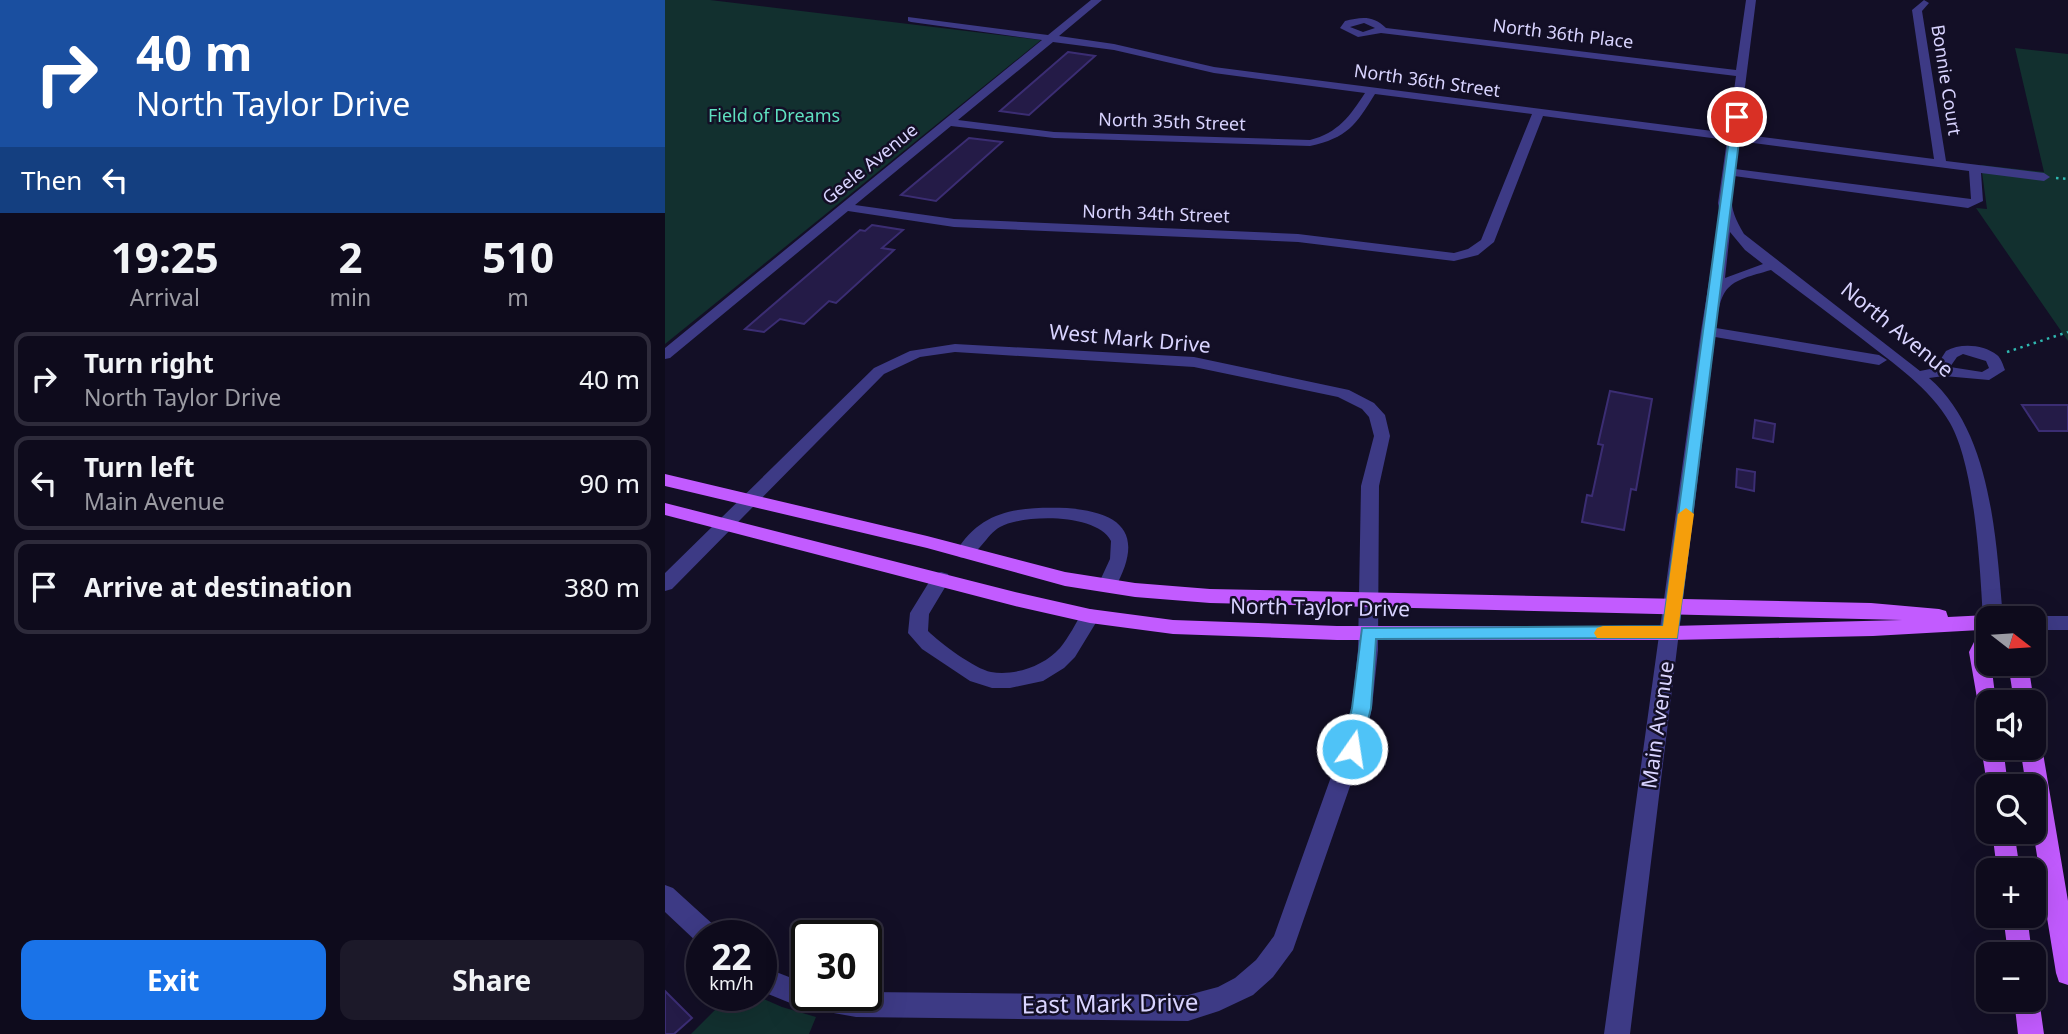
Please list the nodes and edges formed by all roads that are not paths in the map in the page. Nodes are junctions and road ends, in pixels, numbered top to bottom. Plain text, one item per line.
1 (1097, 0) edge
2 (1751, 0) edge
3 (1924, 3) dead end
4 (911, 19) dead end
5 (1380, 30) dead end
6 (1051, 37) junction
7 (1741, 74) junction
8 (1371, 91) junction
9 (1538, 113) junction
10 (949, 121) junction
11 (1735, 139) junction
12 (1941, 165) junction
13 (1975, 169) junction
14 (1729, 172) junction
15 (2044, 177) dead end
16 (844, 207) junction
17 (1726, 214) junction
18 (1773, 265) junction
19 (1716, 291) junction
20 (1708, 331) junction
21 (665, 355) edge
22 (1879, 360) dead end
23 (1944, 371) junction
24 (1917, 376) junction
25 (665, 480) edge
26 (751, 500) junction
27 (665, 509) edge
28 (727, 524) junction
29 (965, 552) junction
30 (941, 579) junction
31 (665, 584) edge
32 (1107, 585) junction
33 (1367, 599) junction
34 (1674, 606) junction
35 (1992, 606) edge
36 (1090, 616) junction
37 (1976, 620) edge
38 (1976, 622) edge
39 (2046, 623) edge
40 (2068, 624) edge
41 (1368, 633) junction
42 (1671, 633) junction
43 (2033, 760) edge
44 (665, 896) edge
45 (691, 920) edge
46 (2068, 973) edge
47 (777, 985) edge
48 (2028, 1012) edge
49 (1617, 1034) edge
50 (2031, 1034) edge

1 - 6 street, Geele Avenue
2 - 7 street, Main Avenue
3 - 12 street, Bonnie Court
4 - 6 street, North 36th Street
5 - 7 street, North 36th Place
6 - 8 street, North 36th Street
6 - 10 street, Geele Avenue
7 - 11 street, Main Avenue
8 - 9 street, North 36th Street
8 - 10 street, North 35th Street
9 - 11 street, North 36th Street
9 - 16 street, North 34th Street
10 - 16 street, Geele Avenue
11 - 12 street, North 36th Street
11 - 14 street, Main Avenue
12 - 13 street, North 36th Street
13 - 14 street
13 - 15 street, North 36th Street
14 - 17 street, Main Avenue
16 - 21 street, Geele Avenue
17 - 18 street, North Avenue
17 - 19 street, Main Avenue
18 - 19 street
18 - 24 street, North Avenue
19 - 20 street, Main Avenue
20 - 22 street
20 - 34 street, Main Avenue
23 - 23 street
23 - 24 street
24 - 35 street, North Avenue
25 - 26 main road, North Taylor Drive
26 - 28 street
26 - 29 main road, North Taylor Drive
26 - 33 street, West Mark Drive
27 - 28 main road, North Taylor Drive
28 - 30 main road, North Taylor Drive
28 - 31 street
29 - 32 main road, North Taylor Drive
29 - 32 street
30 - 36 main road, North Taylor Drive
30 - 36 street
32 - 33 main road, North Taylor Drive
33 - 34 main road, North Taylor Drive
33 - 41 street, West Mark Drive
34 - 37 main road, North Taylor Drive
34 - 42 street, Main Avenue
36 - 41 main road, North Taylor Drive
38 - 42 main road, North Taylor Drive
39 - 40 street
41 - 42 main road, North Taylor Drive
41 - 47 street, East Mark Drive
42 - 49 street, Main Avenue
43 - 46 main road
44 - 45 street
48 - 50 main road

